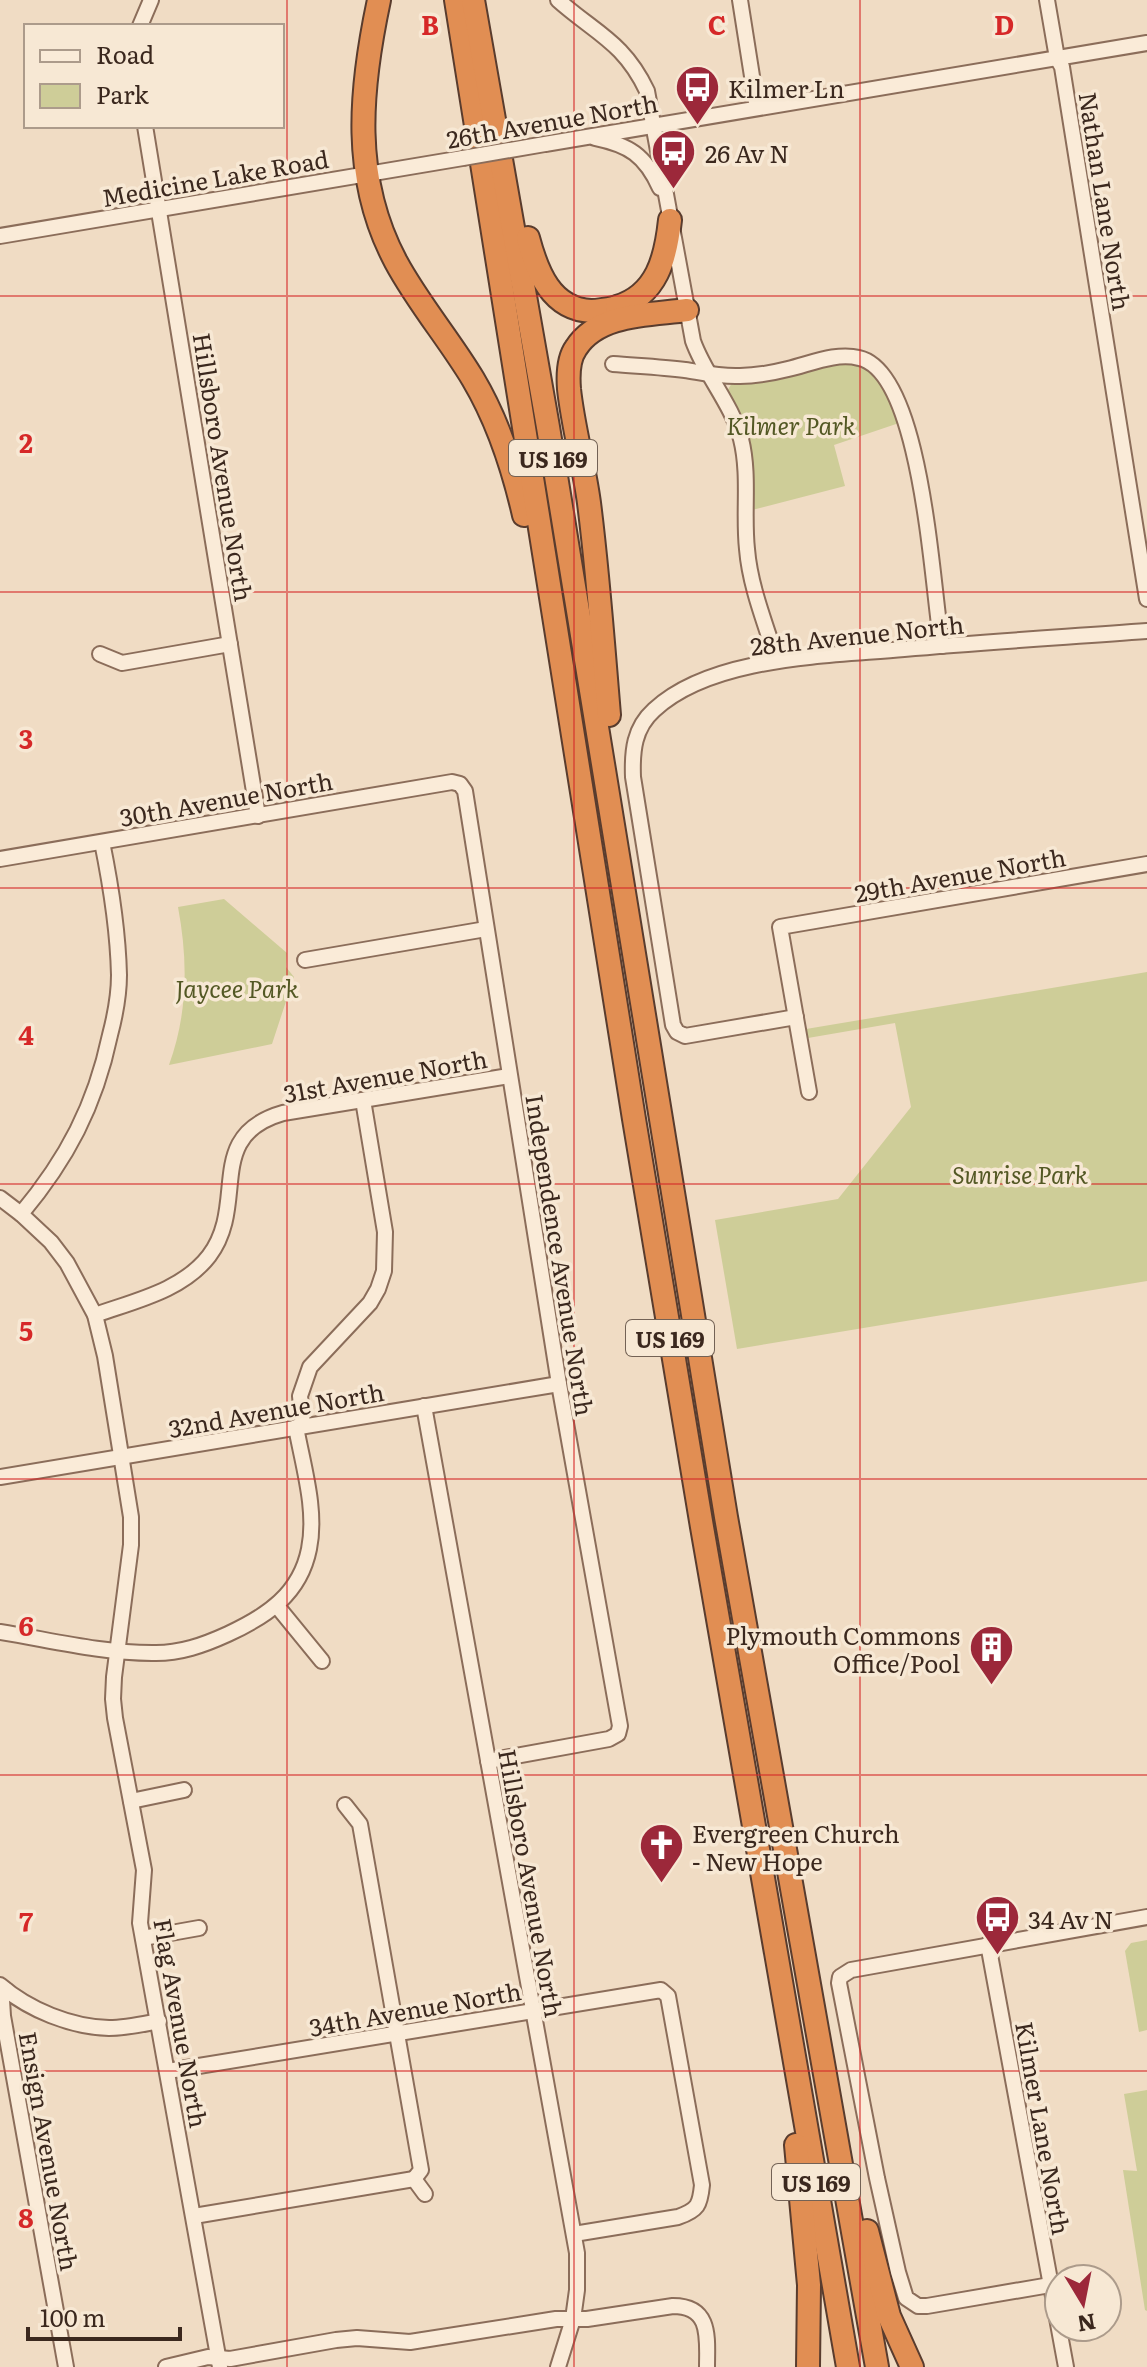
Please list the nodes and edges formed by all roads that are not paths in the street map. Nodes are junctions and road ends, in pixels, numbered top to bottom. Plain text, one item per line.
1 (151, 0) edge
2 (379, 0) edge
3 (456, 0) edge
4 (473, 0) edge
5 (558, 0) edge
6 (740, 0) edge
7 (1047, 0) edge
8 (141, 24) edge
9 (1147, 43) edge
10 (1057, 58) junction
11 (492, 105) junction
12 (757, 108) junction
13 (654, 124) junction
14 (145, 128) edge
15 (586, 136) junction
16 (438, 162) joint
17 (367, 173) junction
18 (159, 208) junction
19 (669, 211) junction
20 (0, 236) edge
21 (685, 303) junction
22 (617, 307) junction
23 (613, 364) dead end
24 (708, 374) junction
25 (1147, 599) edge
26 (1147, 631) edge
27 (230, 644) junction
28 (942, 646) junction
29 (100, 654) dead end
30 (777, 661) junction
31 (563, 679) junction
32 (460, 784) joint
33 (612, 812) junction
34 (258, 816) junction
35 (102, 842) junction
36 (0, 859) edge
37 (1147, 864) edge
38 (486, 929) junction
39 (305, 960) dead end
40 (796, 1017) junction
41 (509, 1076) junction
42 (809, 1092) dead end
43 (363, 1100) junction
44 (0, 1198) edge
45 (21, 1214) junction
46 (95, 1315) junction
47 (559, 1384) junction
48 (424, 1406) junction
49 (300, 1427) junction
50 (121, 1457) junction
51 (0, 1477) edge
52 (277, 1606) junction
53 (0, 1632) edge
54 (118, 1651) junction
55 (322, 1661) dead end
56 (488, 1761) junction
57 (184, 1790) dead end
58 (131, 1801) junction
59 (345, 1805) dead end
60 (1147, 1917) edge
61 (199, 1928) dead end
62 (143, 1938) junction
63 (988, 1944) junction
64 (3, 1988) edge
65 (785, 1997) junction
66 (531, 2011) junction
67 (159, 2021) junction
68 (397, 2034) junction
69 (824, 2059) junction
70 (168, 2071) junction
71 (414, 2179) junction
72 (425, 2194) dead end
73 (194, 2216) junction
74 (574, 2234) junction
75 (1046, 2263) edge
76 (1043, 2286) edge
77 (573, 2319) junction
78 (1061, 2343) edge
79 (219, 2363) edge
80 (66, 2367) edge
81 (166, 2367) edge
82 (558, 2367) edge
83 (707, 2367) edge
84 (808, 2367) edge
85 (848, 2367) edge
86 (877, 2367) edge
87 (912, 2367) edge
88 (1066, 2367) edge

1 - 8 street
2 - 17 highway
3 - 31 highway, US 169
4 - 11 highway, US 169
5 - 13 street
6 - 12 street
7 - 10 street, Nathan Lane North
9 - 10 street, 26th Avenue North
10 - 12 street, 26th Avenue North
10 - 25 street, Nathan Lane North
11 - 22 highway
11 - 33 highway, US 169
12 - 13 street, 26th Avenue North
13 - 15 street, 26th Avenue North
13 - 19 street
14 - 18 street, Hillsboro Avenue North
15 - 16 street, 26th Avenue North, bridge
15 - 19 street
16 - 17 street, Medicine Lake Road
17 - 18 street, Medicine Lake Road
17 - 31 highway
18 - 20 street, Medicine Lake Road
18 - 27 street, Hillsboro Avenue North
19 - 21 street
19 - 22 highway
21 - 22 highway
21 - 24 street
21 - 33 highway
23 - 24 street
24 - 28 street
24 - 30 street
26 - 28 street, 28th Avenue North
27 - 29 street
27 - 34 street, Hillsboro Avenue North
28 - 30 street, 28th Avenue North
30 - 40 street, 28th Avenue North
31 - 65 highway, US 169
32 - 34 street, 30th Avenue North
32 - 38 street, Independence Avenue North
33 - 69 highway, US 169
34 - 35 street, 30th Avenue North
35 - 36 street, 30th Avenue North
35 - 45 street
37 - 40 street, 29th Avenue North
38 - 39 street
38 - 41 street, Independence Avenue North
40 - 42 street
41 - 43 street, 31st Avenue North
41 - 47 street, Independence Avenue North
43 - 46 street, 31st Avenue North
43 - 49 street
44 - 45 street, Flag Avenue North
45 - 46 street, Flag Avenue North
46 - 50 street, Flag Avenue North
47 - 48 street, 32nd Avenue North
47 - 56 street, Independence Avenue North
48 - 49 street, 32nd Avenue North
48 - 56 street, Hillsboro Avenue North
49 - 50 street, 32nd Avenue North
49 - 52 street
50 - 51 street, 32nd Avenue North
50 - 54 street, Flag Avenue North
52 - 54 street
52 - 55 street
53 - 54 street
54 - 58 street, Flag Avenue North
56 - 66 street, Hillsboro Avenue North
57 - 58 street
58 - 62 street, Flag Avenue North
59 - 68 street
60 - 63 street
61 - 62 street
62 - 67 street, Flag Avenue North
63 - 75 street, Kilmer Lane North
63 - 76 street
64 - 67 street
64 - 80 street, Ensign Avenue North
65 - 84 highway
65 - 85 highway, US 169
66 - 68 street, 34th Avenue North
66 - 74 street, Hillsboro Avenue North
66 - 74 street, 34th Avenue North
67 - 70 street, Flag Avenue North
68 - 70 street, 34th Avenue North
68 - 71 street
69 - 86 highway, US 169
69 - 87 highway
70 - 73 street, Flag Avenue North
71 - 72 street
71 - 73 street
73 - 79 street, Flag Avenue North
74 - 77 street, Hillsboro Avenue North
77 - 79 street
77 - 82 street, Hillsboro Avenue North
77 - 83 street
78 - 88 street, Kilmer Lane North
79 - 81 street

